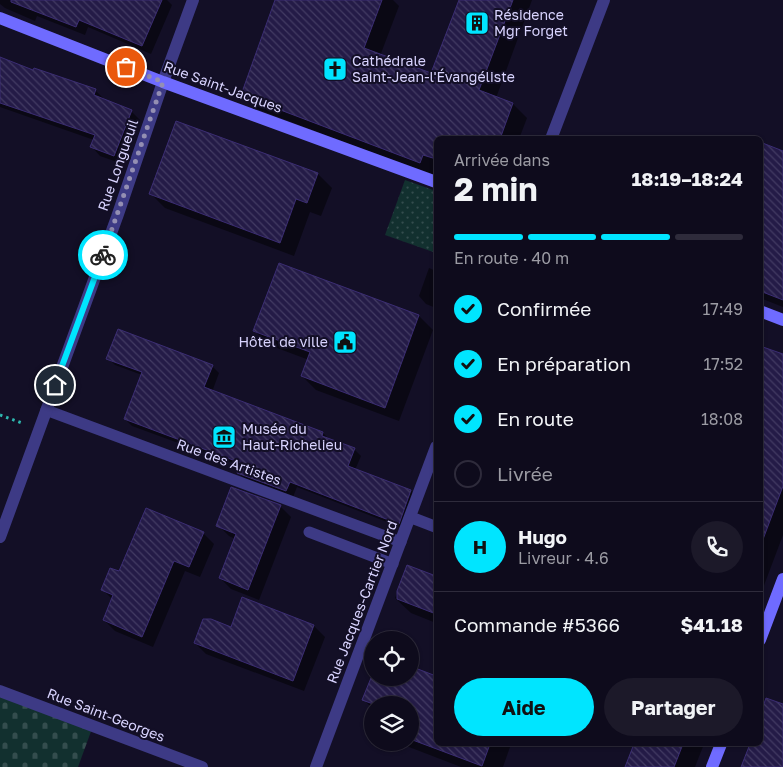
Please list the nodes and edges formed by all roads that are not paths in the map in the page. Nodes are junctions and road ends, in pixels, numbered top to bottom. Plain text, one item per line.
1 (193, 0) edge
2 (604, 0) edge
3 (0, 18) edge
4 (163, 82) junction
5 (552, 136) edge
6 (434, 181) edge
7 (763, 312) edge
8 (783, 320) edge
9 (46, 410) junction
10 (434, 452) edge
11 (410, 517) junction
12 (434, 526) edge
13 (309, 532) dead end
14 (0, 536) edge
15 (401, 542) junction
16 (392, 564) junction
17 (783, 579) edge
18 (763, 632) edge
19 (0, 691) edge
20 (720, 746) edge
21 (202, 767) edge
22 (316, 767) edge
23 (712, 767) edge

1 - 4 street, Rue Longueuil
2 - 5 street
3 - 4 street, Rue Saint-Jacques
4 - 6 street, Rue Saint-Jacques
4 - 9 street, Rue Longueuil
7 - 8 street
9 - 14 street, Rue Longueuil
9 - 15 lane, Rue des Artistes
10 - 11 street, Rue Jacques-Cartier Nord
11 - 12 street
11 - 15 street, Rue Jacques-Cartier Nord
13 - 16 lane
15 - 16 street, Rue Jacques-Cartier Nord
16 - 22 street, Rue Jacques-Cartier Nord
17 - 18 street
19 - 21 street, Rue Saint-Georges
20 - 23 street

